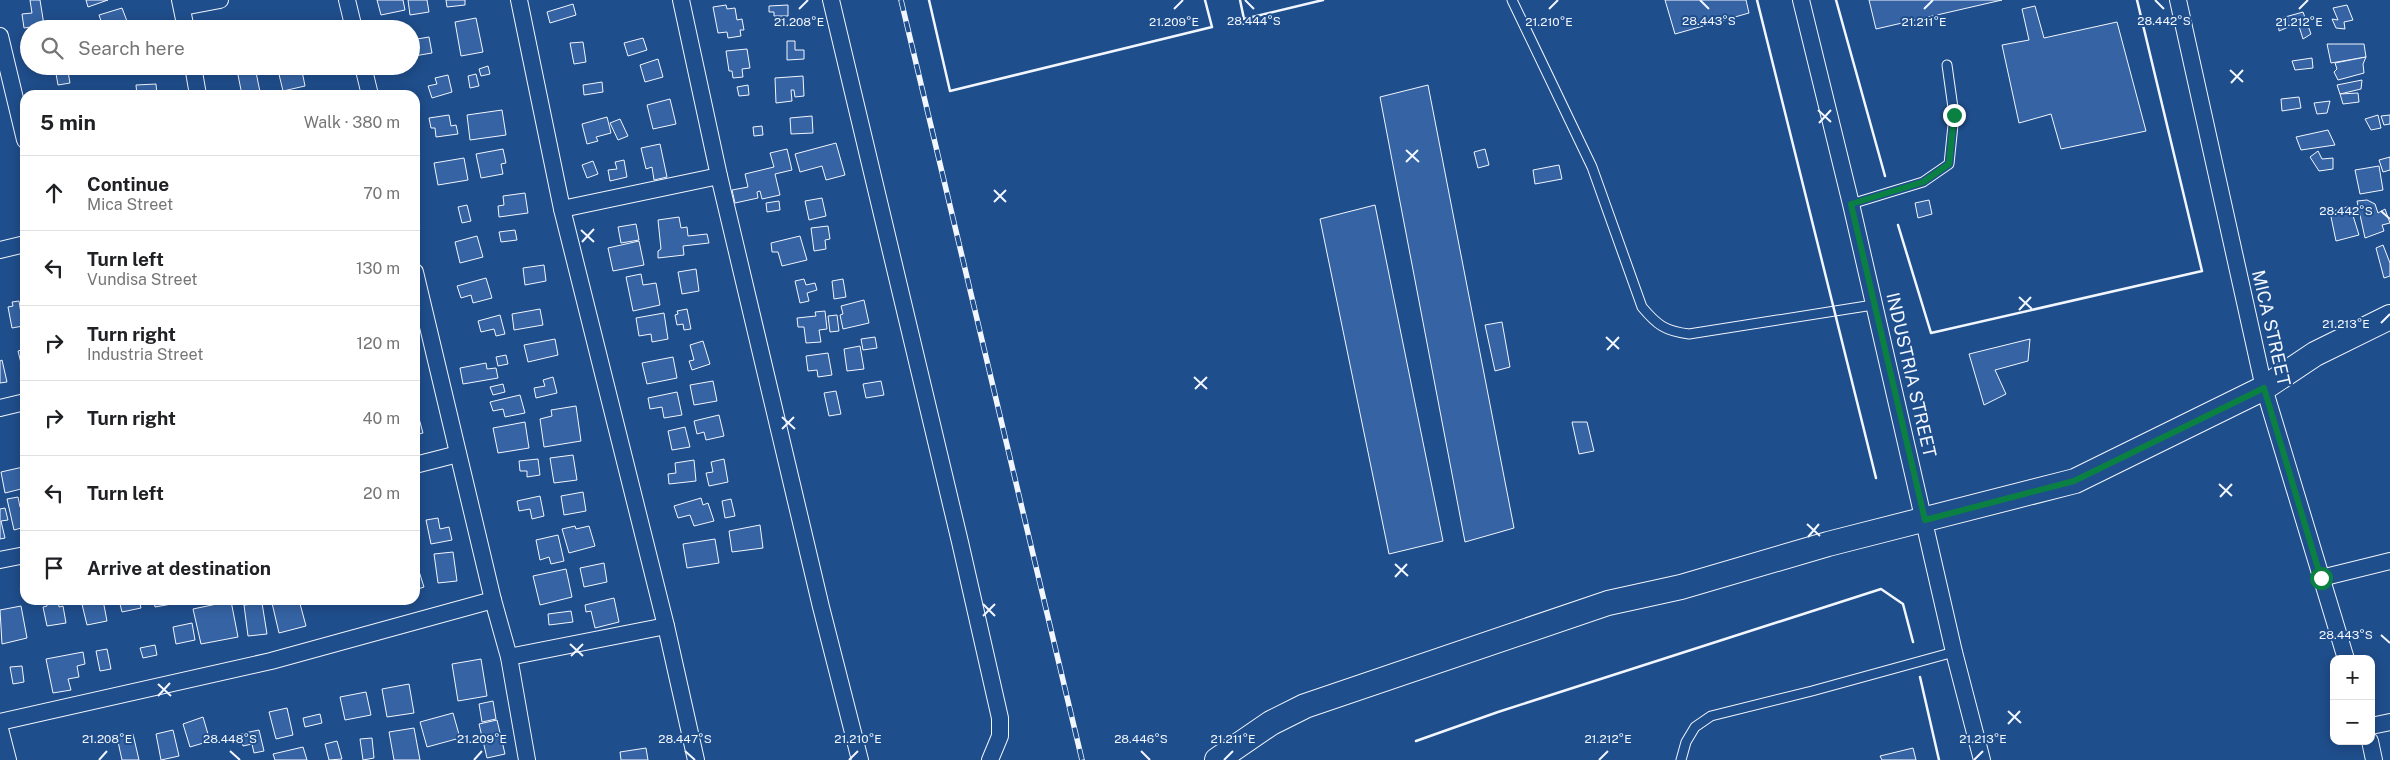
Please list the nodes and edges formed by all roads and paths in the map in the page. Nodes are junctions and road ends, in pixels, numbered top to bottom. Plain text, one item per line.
1 (220, 0) edge
2 (347, 0) edge
3 (519, 0) edge
4 (681, 0) edge
5 (831, 0) edge
6 (1512, 0) edge
7 (1801, 0) edge
8 (2178, 0) edge
9 (181, 3) edge
10 (184, 20) edge
11 (352, 20) edge
12 (0, 36) edge
13 (1947, 65) dead end
14 (195, 75) edge
15 (365, 75) edge
16 (197, 90) edge
17 (369, 90) edge
18 (20, 119) edge
19 (719, 176) junction
20 (1851, 204) junction
21 (562, 209) junction
22 (20, 245) edge
23 (0, 250) edge
24 (1873, 305) junction
25 (420, 308) edge
26 (2390, 317) edge
27 (2264, 388) junction
28 (20, 403) edge
29 (0, 408) edge
30 (458, 454) junction
31 (420, 464) edge
32 (1925, 520) junction
33 (20, 556) edge
34 (0, 560) edge
35 (2390, 561) edge
36 (2321, 578) junction
37 (493, 600) junction
38 (666, 626) junction
39 (1954, 652) junction
40 (2345, 655) edge
41 (509, 657) junction
42 (0, 722) edge
43 (2390, 722) edge
44 (2375, 725) edge
45 (0, 729) edge
46 (2371, 745) edge
47 (523, 759) edge
48 (8, 760) edge
49 (696, 760) edge
50 (860, 760) edge
51 (990, 760) edge
52 (1217, 760) edge
53 (1681, 760) edge
54 (1982, 760) edge
55 (2374, 760) edge

1 - 9 street
2 - 11 street
3 - 21 street
4 - 19 street
5 - 51 street
6 - 24 lane
7 - 20 street, INDUSTRIA STREET
8 - 27 street, MICA STREET
9 - 10 street
12 - 18 street
13 - 20 lane
14 - 16 street
15 - 17 street
19 - 21 street
19 - 50 street
20 - 24 street, INDUSTRIA STREET
21 - 38 street
22 - 23 street
24 - 32 street, INDUSTRIA STREET
25 - 30 street
26 - 27 street
27 - 32 street
27 - 36 street, MICA STREET
28 - 29 street
30 - 31 street
30 - 37 street
32 - 39 street, INDUSTRIA STREET
32 - 52 street
33 - 34 street
35 - 36 street
36 - 40 street, MICA STREET
37 - 41 street
37 - 42 street
38 - 41 street
38 - 49 street
39 - 53 lane
39 - 54 street, INDUSTRIA STREET
41 - 47 street
43 - 44 street
45 - 48 street
46 - 55 street

